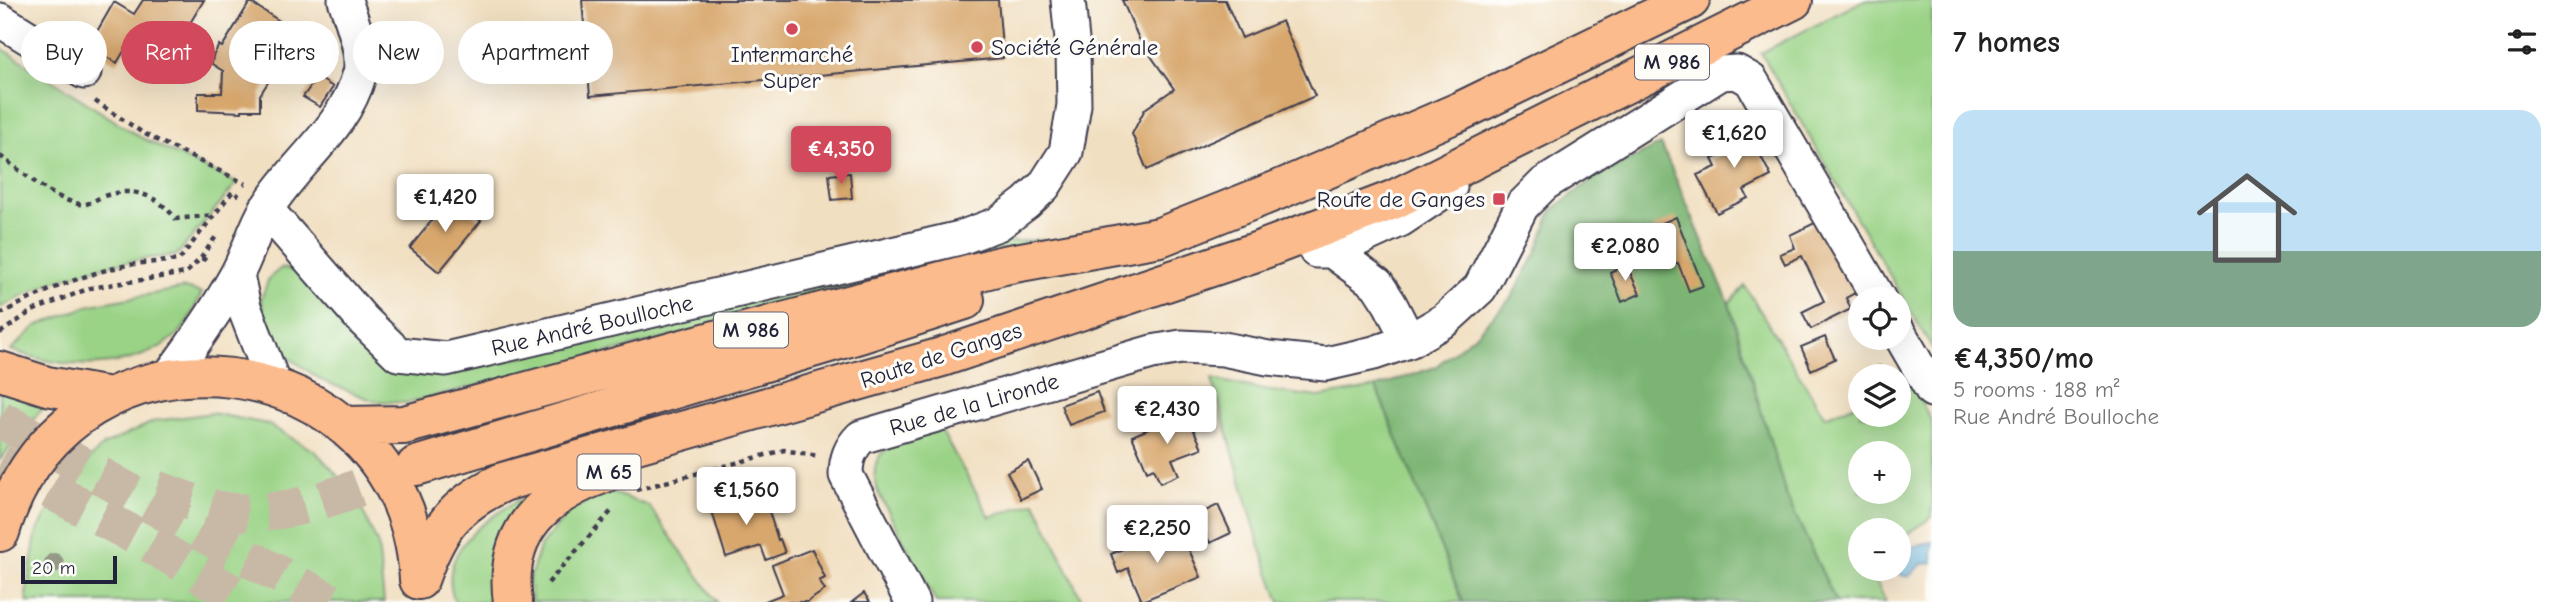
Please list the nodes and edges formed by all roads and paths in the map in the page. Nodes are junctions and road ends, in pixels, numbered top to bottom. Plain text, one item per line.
1 (345, 0) edge
2 (1068, 0) edge
3 (1644, 0) edge
4 (1690, 0) edge
5 (1793, 0) edge
6 (0, 20) edge
7 (1609, 41) junction
8 (88, 85) joint
9 (1548, 122) junction
10 (0, 156) edge
11 (266, 209) junction
12 (215, 215) junction
13 (1400, 220) junction
14 (1160, 237) junction
15 (1332, 251) junction
16 (1256, 252) junction
17 (237, 275) junction
18 (1377, 284) junction
19 (1872, 287) edge
20 (0, 314) edge
21 (0, 333) edge
22 (1409, 341) junction
23 (1909, 350) edge
24 (0, 371) edge
25 (167, 378) junction
26 (275, 387) junction
27 (1932, 390) edge
28 (110, 397) junction
29 (776, 406) junction
30 (344, 426) junction
31 (846, 461) junction
32 (416, 466) tunnel mouth
33 (629, 492) dead end
34 (621, 501) dead end
35 (3, 515) edge
36 (422, 593) edge
37 (527, 596) edge
38 (912, 602) edge

1 - 11 street
2 - 11 street, Rue André Boulloche
3 - 7 main road, M 986
4 - 7 main road, M 986
5 - 9 main road, Route de Ganges / M 986
6 - 8 street
7 - 14 main road, M 986
8 - 12 path
9 - 13 street
9 - 16 main road, Route de Ganges / M 986
10 - 12 path
11 - 17 street
12 - 20 path
13 - 15 street
13 - 18 street
14 - 30 main road, M 986
14 - 32 main road
15 - 16 street
15 - 18 street
16 - 29 main road, Route de Ganges / M 986
17 - 21 path
17 - 25 street
17 - 26 street
18 - 22 street
19 - 22 street, Rue de la Lironde
22 - 31 street, Rue de la Lironde
23 - 27 street
24 - 28 main road
25 - 26 main road
25 - 28 main road
26 - 30 main road
28 - 35 main road
29 - 36 main road, Route de Ganges / M 986
29 - 37 main road, M 65
30 - 36 main road
31 - 33 path
31 - 38 street
34 - 37 path

